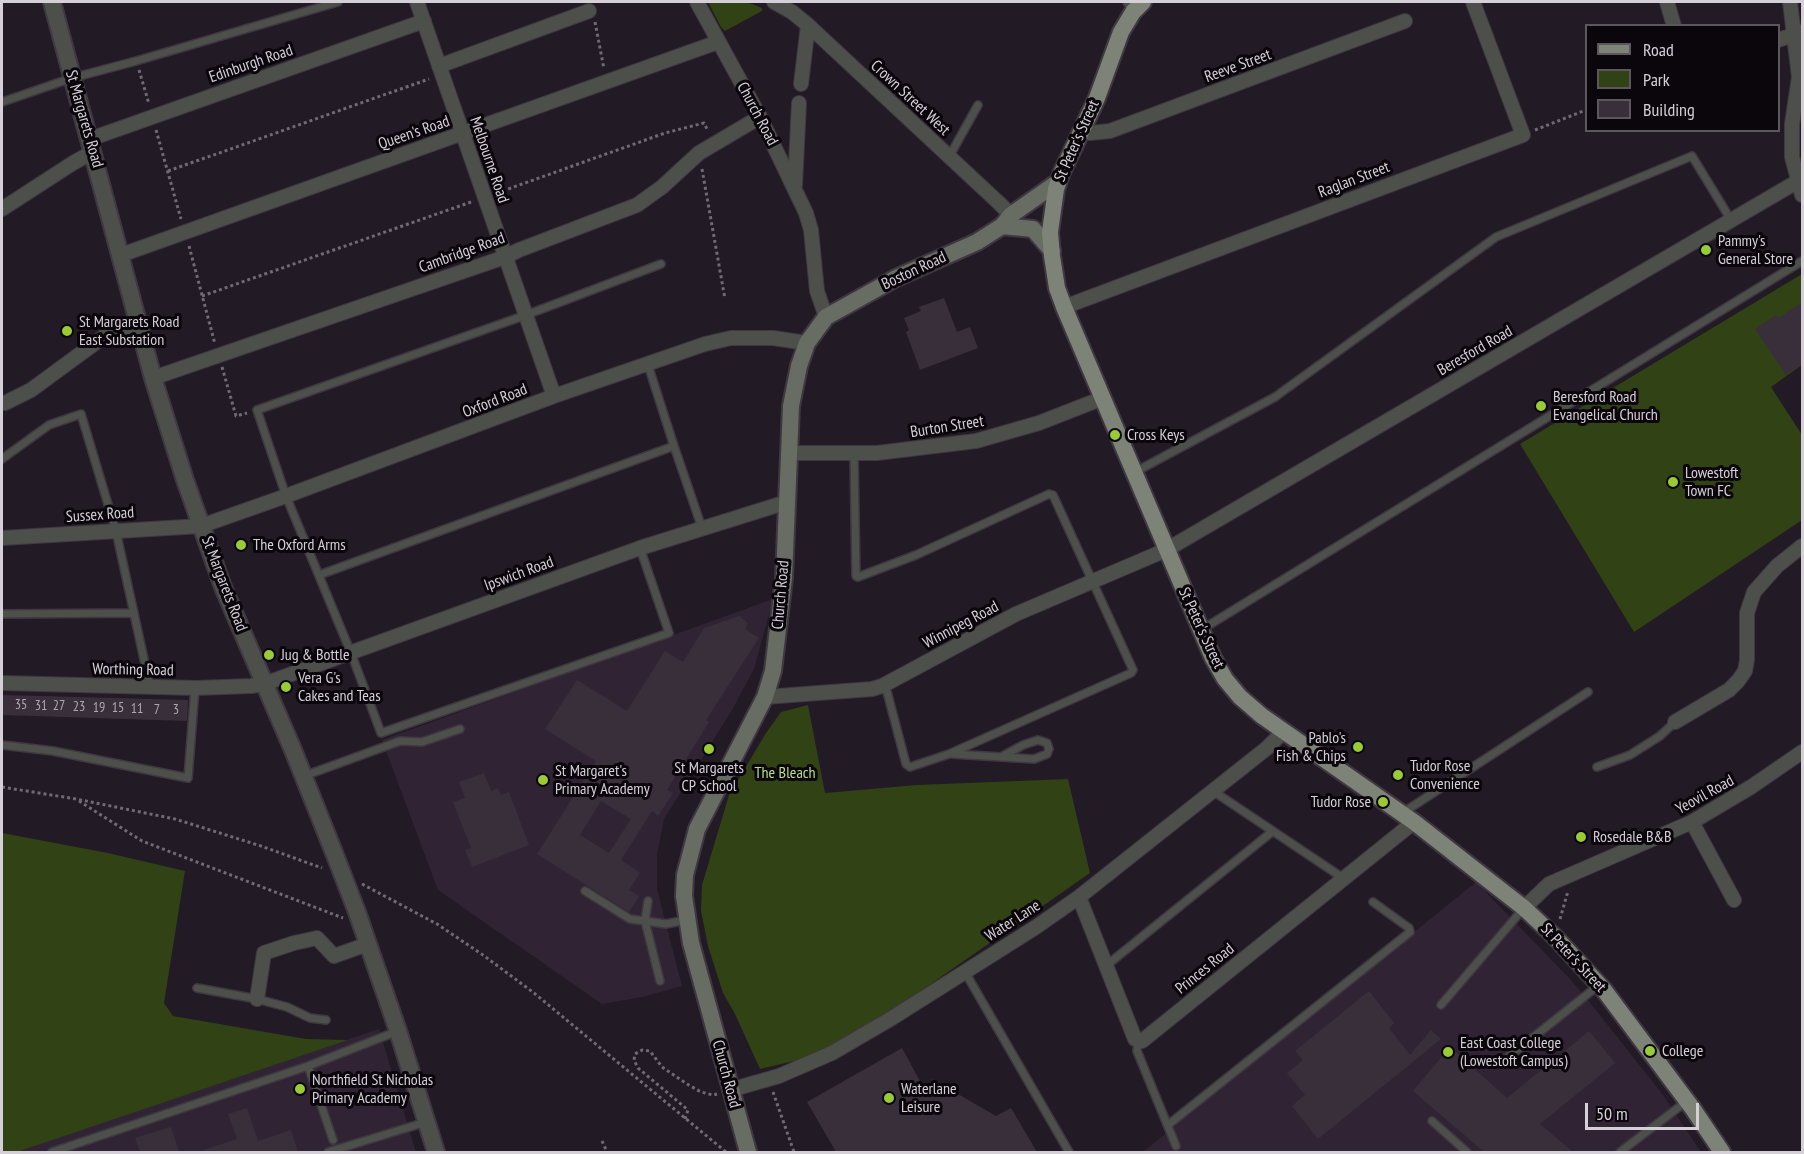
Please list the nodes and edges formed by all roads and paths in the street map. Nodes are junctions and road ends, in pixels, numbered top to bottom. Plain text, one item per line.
1 (52, 2) edge
2 (338, 2) edge
3 (417, 2) edge
4 (698, 2) edge
5 (774, 2) edge
6 (1473, 2) edge
7 (1667, 2) edge
8 (1790, 2) edge
9 (1135, 5) edge
10 (797, 7) edge
11 (589, 11) joint
12 (424, 21) junction
13 (1405, 21) dead end
14 (1673, 24) edge
15 (808, 25) junction
16 (1799, 33) edge
17 (1780, 40) edge
18 (718, 42) junction
19 (136, 61) junction
20 (441, 70) junction
21 (72, 78) junction
22 (606, 82) junction
23 (801, 84) dead end
24 (2, 102) edge
25 (799, 103) dead end
26 (978, 105) dead end
27 (1585, 111) edge
28 (153, 117) junction
29 (760, 117) junction
30 (1082, 130) junction
31 (463, 134) junction
32 (1523, 135) junction
33 (714, 144) junction
34 (92, 145) junction
35 (699, 153) junction
36 (950, 157) junction
37 (168, 171) junction
38 (1800, 180) junction
39 (1058, 182) junction
40 (795, 187) junction
41 (1803, 195) edge
42 (484, 197) junction
43 (2, 209) edge
44 (1731, 220) junction
45 (1009, 222) junction
46 (185, 232) junction
47 (1052, 251) junction
48 (121, 255) junction
49 (505, 257) junction
50 (1803, 261) edge
51 (661, 264) dead end
52 (202, 296) junction
53 (725, 299) dead end
54 (1064, 307) junction
55 (526, 315) junction
56 (826, 316) junction
57 (139, 325) junction
58 (807, 343) junction
59 (219, 355) junction
60 (648, 365) junction
61 (153, 378) junction
62 (554, 396) junction
63 (1103, 398) junction
64 (5, 403) dead end
65 (257, 410) junction
66 (674, 446) junction
67 (789, 453) junction
68 (854, 454) junction
69 (2, 459) edge
70 (1135, 472) junction
71 (286, 496) junction
72 (787, 502) junction
73 (201, 526) junction
74 (702, 528) junction
75 (116, 531) junction
76 (2, 538) edge
77 (1803, 546) edge
78 (640, 548) junction
79 (1166, 550) junction
80 (319, 575) junction
81 (1093, 582) junction
82 (134, 613) junction
83 (2, 614) edge
84 (1201, 630) junction
85 (351, 652) junction
86 (2, 683) edge
87 (264, 684) junction
88 (885, 684) junction
89 (150, 687) junction
90 (195, 688) junction
91 (1588, 692) dead end
92 (765, 697) junction
93 (1675, 722) joint
94 (460, 729) dead end
95 (1284, 731) junction
96 (2, 745) edge
97 (1803, 752) edge
98 (950, 754) junction
99 (1001, 757) junction
100 (1597, 767) dead end
101 (304, 776) junction
102 (2, 787) edge
103 (1213, 791) junction
104 (76, 799) junction
105 (1408, 818) junction
106 (1692, 822) junction
107 (1273, 831) junction
108 (330, 871) dead end
109 (1566, 876) junction
110 (1343, 878) junction
111 (352, 880) dead end
112 (585, 891) dead end
113 (1079, 897) junction
114 (1734, 900) dead end
115 (648, 901) dead end
116 (1373, 902) dead end
117 (1524, 908) junction
118 (360, 919) junction
119 (686, 920) junction
120 (645, 921) junction
121 (1555, 938) junction
122 (368, 944) junction
123 (1107, 965) junction
124 (965, 972) junction
125 (660, 981) dead end
126 (1599, 985) junction
127 (198, 988) dead end
128 (257, 999) junction
129 (1441, 1005) dead end
130 (326, 1020) dead end
131 (398, 1031) junction
132 (1138, 1041) junction
133 (1502, 1062) dead end
134 (308, 1066) junction
135 (768, 1079) junction
136 (730, 1090) junction
137 (1687, 1101) junction
138 (685, 1119) junction
139 (1432, 1121) dead end
140 (426, 1122) junction
141 (1168, 1125) junction
142 (333, 1140) dead end
143 (602, 1142) dead end
144 (1176, 1146) dead end
145 (746, 1147) edge
146 (52, 1152) edge
147 (328, 1152) edge
148 (436, 1152) edge
149 (607, 1152) edge
150 (726, 1152) edge
151 (794, 1152) edge
152 (1069, 1152) edge
153 (1467, 1152) edge
154 (1620, 1152) edge
155 (1722, 1152) edge

1 - 21 street, St Margarets Road
2 - 19 lane
3 - 12 street, Melbourne Road
4 - 18 street, Church Road
5 - 10 street, Crown Street West
6 - 32 street
7 - 14 street
8 - 16 street
9 - 30 main road, St Peter's Street
10 - 15 street, Crown Street West
11 - 20 street
11 - 22 path
12 - 20 street, Melbourne Road
12 - 28 street, Edinburgh Road
13 - 30 street, Reeve Street
15 - 23 street
15 - 36 street, Crown Street West
16 - 17 street
16 - 38 street
18 - 22 street, Queen's Road
18 - 29 street, Church Road
19 - 21 lane
19 - 28 path
20 - 31 street, Melbourne Road
20 - 37 path
21 - 24 lane
21 - 34 street, St Margarets Road
22 - 31 street, Queen's Road
25 - 40 street
26 - 36 lane
27 - 32 path
28 - 34 street, Edinburgh Road
28 - 37 path
29 - 33 street, Cambridge Road
29 - 40 street, Church Road
30 - 39 main road, St Peter's Street
31 - 42 street, Melbourne Road
31 - 46 street, Queen's Road
32 - 54 street, Raglan Street
33 - 35 street, Cambridge Road
33 - 42 path
34 - 43 street, Edinburgh Road
34 - 48 street, St Margarets Road
35 - 49 street, Cambridge Road
35 - 53 path
36 - 45 street, Crown Street West
37 - 46 path
38 - 41 street
38 - 44 street, Beresford Road
39 - 45 main road, Boston Road
39 - 47 main road, St Peter's Street
40 - 56 street, Church Road
42 - 49 street, Melbourne Road
42 - 52 path
44 - 70 lane
44 - 79 street, Beresford Road
45 - 47 main road
45 - 56 main road, Boston Road
46 - 48 street, Queen's Road
46 - 52 path
47 - 54 main road, St Peter's Street
48 - 57 street, St Margarets Road
49 - 55 street, Melbourne Road
49 - 59 street, Cambridge Road
50 - 84 lane
51 - 55 lane
52 - 59 path
54 - 63 main road, St Peter's Street
55 - 62 street, Melbourne Road
55 - 65 lane
56 - 58 main road, Church Road
57 - 61 street, St Margarets Road
57 - 64 street
58 - 60 street, Oxford Road
58 - 67 main road, Church Road
59 - 61 street, Cambridge Road
59 - 65 path
60 - 62 street, Oxford Road
60 - 66 lane
61 - 73 street, St Margarets Road
62 - 71 street, Oxford Road
63 - 68 street, Burton Street
63 - 70 main road, St Peter's Street
65 - 71 lane
66 - 74 lane
66 - 80 lane
67 - 68 street, Burton Street
67 - 72 main road, Church Road
68 - 81 lane
69 - 75 lane
70 - 79 main road, St Peter's Street
71 - 73 street, Oxford Road
71 - 80 lane
72 - 74 street, Ipswich Road
72 - 92 main road, Church Road
73 - 75 street, Sussex Road
73 - 87 street, St Margarets Road
74 - 78 street, Ipswich Road
75 - 76 street, Sussex Road
75 - 82 lane
77 - 93 street
78 - 85 street, Ipswich Road
78 - 85 lane
79 - 81 street, Winnipeg Road
79 - 84 main road, St Peter's Street
80 - 85 lane
81 - 88 street, Winnipeg Road
81 - 98 lane
82 - 83 lane
82 - 89 lane
84 - 95 main road, St Peter's Street
85 - 87 street, Ipswich Road
86 - 89 street, Worthing Road
87 - 90 street, Worthing Road
87 - 101 street, St Margarets Road
88 - 92 street, Winnipeg Road
88 - 98 lane
89 - 90 street, Worthing Road
90 - 96 lane
91 - 105 lane
92 - 119 main road, Church Road
93 - 100 lane
94 - 101 lane
95 - 103 street, Water Lane
95 - 105 main road, St Peter's Street
97 - 106 street, Yeovil Road
98 - 99 lane
99 - 99 lane
101 - 118 street, St Margarets Road, bridge
102 - 104 path
103 - 107 lane
103 - 113 street, Water Lane
104 - 108 path
104 - 118 path
105 - 110 street, Princes Road
105 - 117 main road, St Peter's Street
106 - 109 street, Yeovil Road
106 - 114 street
107 - 110 lane
107 - 123 lane
109 - 117 street, Yeovil Road
109 - 121 path
110 - 132 street, Princes Road
111 - 138 path
112 - 120 lane
113 - 123 street
113 - 124 street, Water Lane
115 - 120 lane
116 - 141 lane
117 - 121 main road, St Peter's Street
117 - 129 lane
118 - 122 street, St Margarets Road
119 - 120 lane
119 - 136 main road, Church Road
120 - 125 lane
121 - 126 main road, St Peter's Street
122 - 128 street
122 - 131 street, St Margarets Road
123 - 132 street
124 - 135 street, Water Lane
124 - 152 lane
126 - 133 lane
126 - 137 main road, St Peter's Street
127 - 128 lane
128 - 130 lane
131 - 134 lane
131 - 140 street, St Margarets Road
132 - 141 lane
134 - 142 lane
134 - 146 lane
135 - 136 street, Water Lane
135 - 151 path
136 - 138 path
136 - 145 main road, Church Road
137 - 154 lane
137 - 155 main road, St Peter's Street
138 - 150 path
139 - 153 lane
140 - 147 lane
140 - 148 street, St Margarets Road
141 - 144 lane
143 - 149 path

